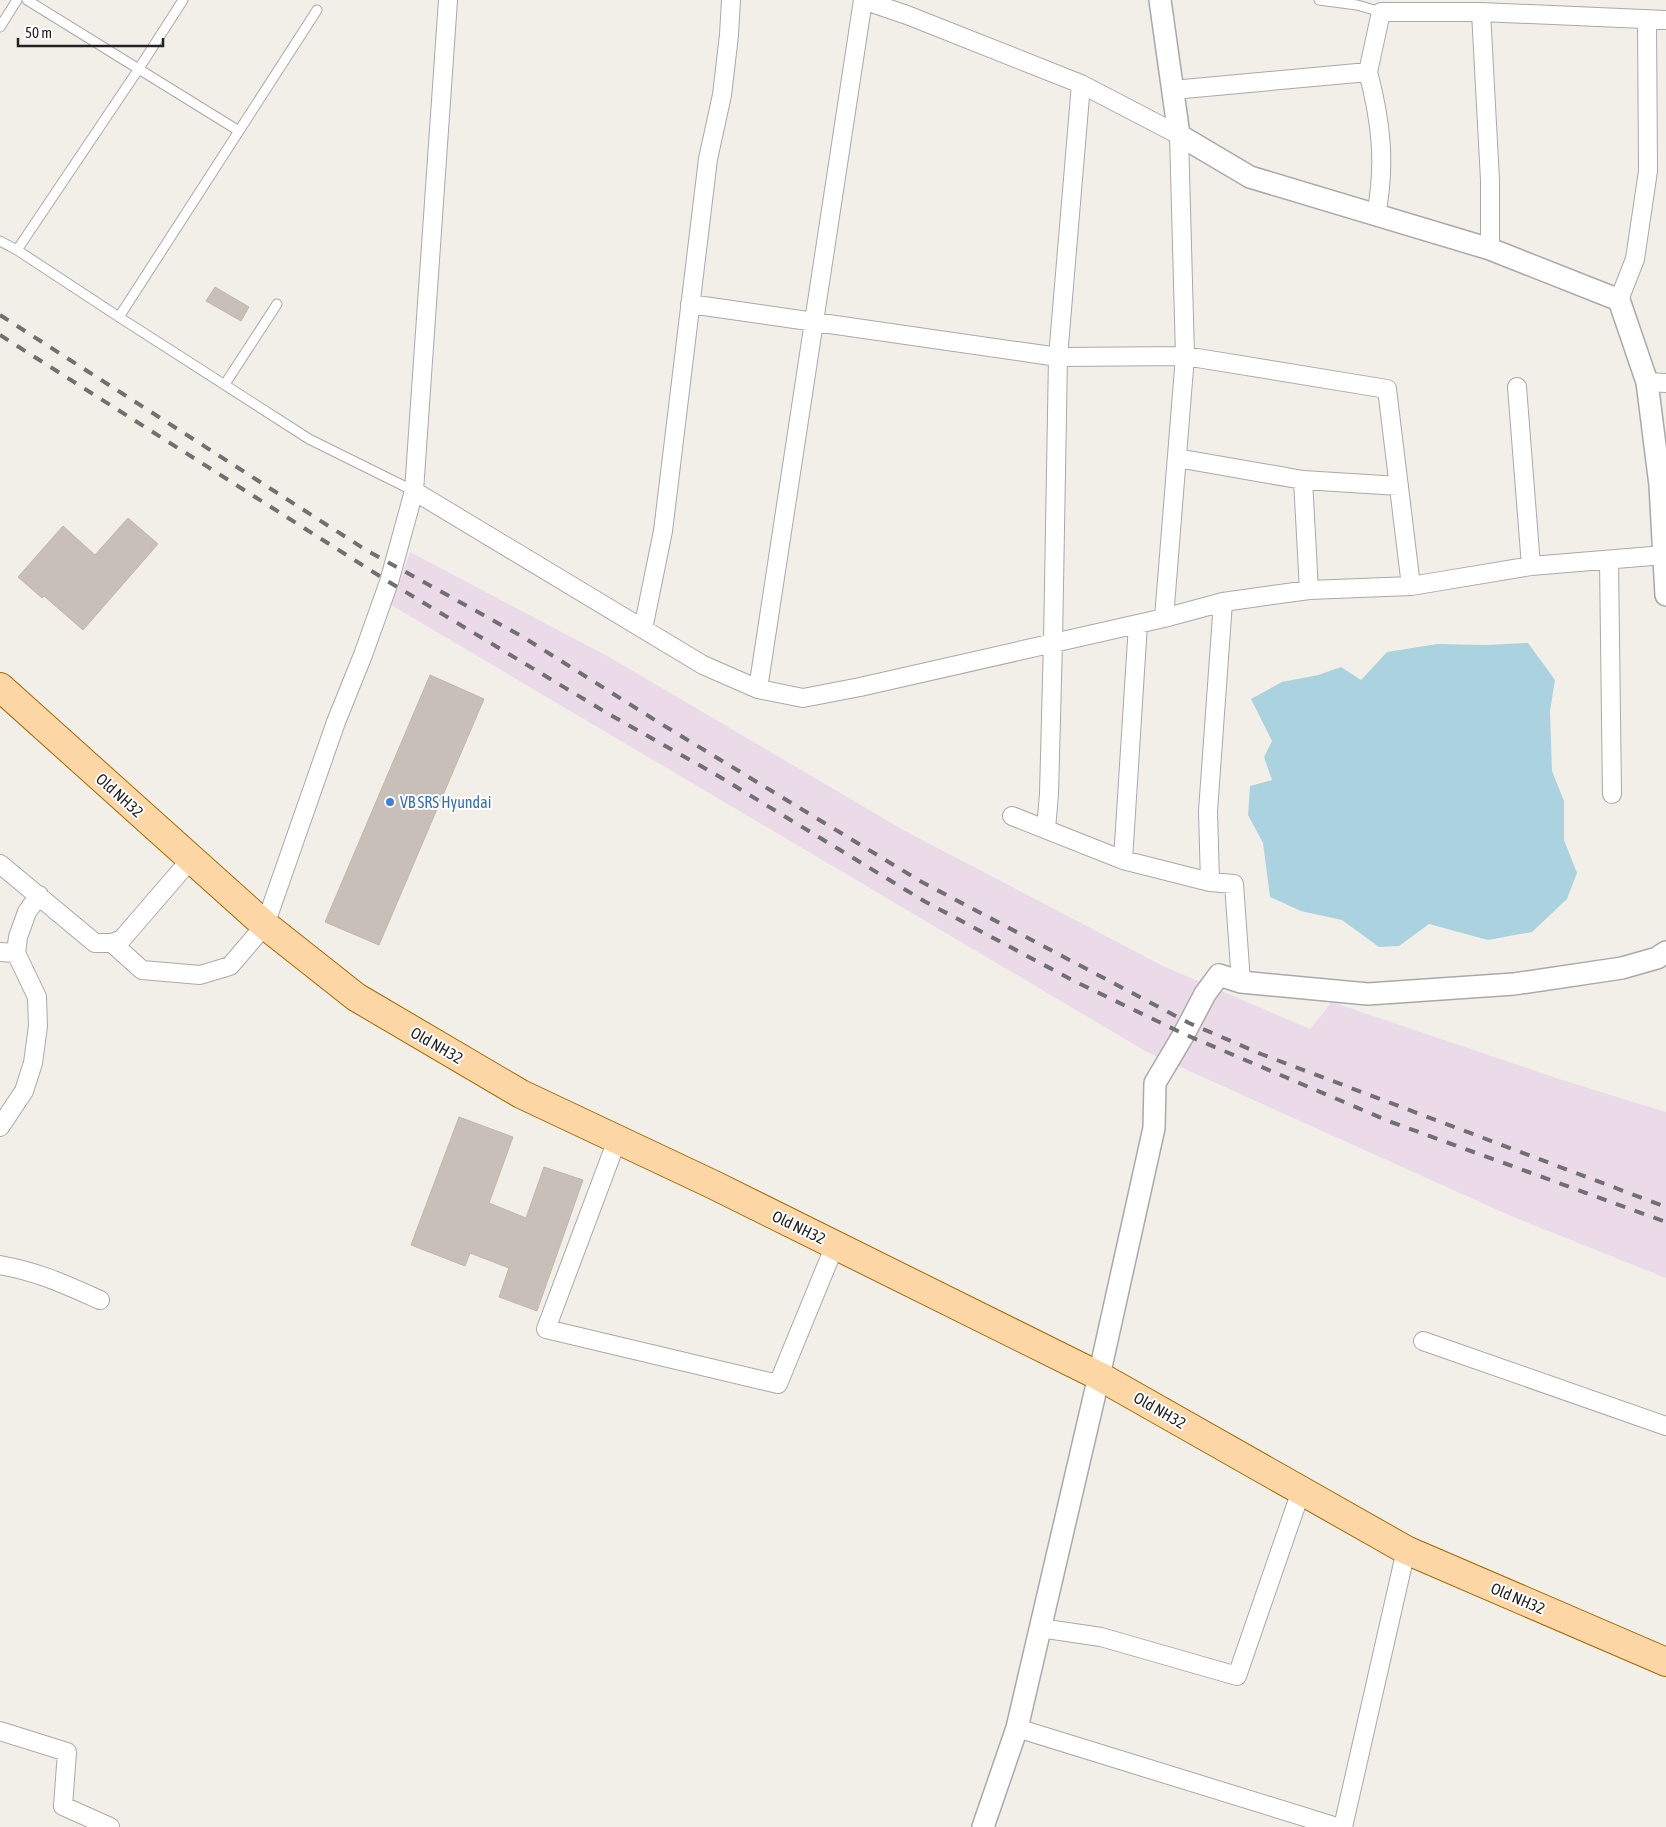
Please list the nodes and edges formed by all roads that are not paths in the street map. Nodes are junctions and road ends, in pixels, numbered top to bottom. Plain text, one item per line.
1 (17, 0) edge
2 (27, 0) edge
3 (184, 0) edge
4 (448, 0) edge
5 (731, 0) edge
6 (1160, 0) edge
7 (1319, 0) edge
8 (908, 7) edge
9 (317, 10) dead end
10 (1381, 12) junction
11 (1482, 12) junction
12 (1647, 19) junction
13 (1666, 20) edge
14 (0, 27) edge
15 (138, 70) junction
16 (1368, 72) junction
17 (1081, 84) junction
18 (1173, 90) junction
19 (239, 131) junction
20 (1179, 135) junction
21 (1376, 215) junction
22 (0, 241) edge
23 (1490, 249) junction
24 (17, 250) junction
25 (1619, 300) junction
26 (277, 304) dead end
27 (690, 304) junction
28 (119, 317) junction
29 (814, 321) junction
30 (1185, 356) junction
31 (1058, 357) junction
32 (1657, 382) edge
33 (225, 384) junction
34 (1517, 387) dead end
35 (1177, 458) junction
36 (1303, 480) junction
37 (1399, 486) junction
38 (414, 491) junction
39 (1664, 555) junction
40 (1610, 560) junction
41 (1531, 566) junction
42 (1411, 586) junction
43 (1309, 590) junction
44 (1666, 595) edge
45 (1223, 602) junction
46 (1164, 618) junction
47 (1138, 624) junction
48 (643, 630) junction
49 (1053, 642) junction
50 (0, 687) edge
51 (758, 689) junction
52 (1612, 794) dead end
53 (1012, 816) dead end
54 (1046, 829) junction
55 (190, 859) junction
56 (1123, 860) junction
57 (0, 864) edge
58 (1210, 882) junction
59 (40, 895) junction
60 (265, 925) junction
61 (112, 943) junction
62 (8, 952) edge
63 (1666, 952) edge
64 (1241, 982) junction
65 (0, 1127) edge
66 (617, 1140) junction
67 (835, 1245) junction
68 (0, 1265) edge
69 (100, 1300) dead end
70 (1423, 1341) dead end
71 (1099, 1376) junction
72 (1666, 1426) edge
73 (1301, 1490) junction
74 (1406, 1550) junction
75 (1040, 1628) junction
76 (1666, 1662) edge
77 (1017, 1728) junction
78 (0, 1732) edge
79 (110, 1827) edge
80 (983, 1827) edge
81 (1338, 1827) edge
82 (1342, 1827) edge

1 - 14 lane
2 - 15 lane
3 - 15 lane
4 - 38 street
5 - 27 street
6 - 18 street
7 - 10 lane
8 - 17 street
8 - 29 street
9 - 19 lane
10 - 11 street
10 - 16 street
11 - 12 street
11 - 23 street
12 - 13 street
12 - 25 street
15 - 19 lane
15 - 24 lane
16 - 18 street
16 - 21 street
17 - 20 street
17 - 31 street
18 - 20 street
19 - 28 lane
20 - 21 street
20 - 30 street
21 - 23 street
22 - 24 lane
23 - 25 street
24 - 28 lane
25 - 32 street
26 - 33 lane
27 - 29 street
27 - 48 street
28 - 33 lane
29 - 31 street
29 - 51 street
30 - 31 street
30 - 35 street
30 - 37 street
31 - 49 street
32 - 39 street
33 - 38 lane
34 - 41 street
35 - 36 street
35 - 46 street
36 - 37 street
36 - 43 street
37 - 42 street
38 - 48 street
38 - 60 street
39 - 40 street
39 - 44 street
40 - 41 street
40 - 52 street
41 - 42 street
42 - 43 street
43 - 45 street
45 - 46 street
45 - 58 street
46 - 47 street
47 - 49 street
47 - 56 street
48 - 51 street
49 - 51 street
49 - 54 street
50 - 55 main road, Old NH32
53 - 54 street
54 - 56 street
55 - 60 main road, Old NH32
55 - 61 street
56 - 58 street
57 - 59 street
58 - 64 street
59 - 61 street
59 - 62 street
60 - 61 street
60 - 66 main road, Old NH32
62 - 65 street
63 - 64 street
64 - 71 street
66 - 67 main road, Old NH32
66 - 67 street
67 - 71 main road, Old NH32
68 - 69 street
70 - 72 street
71 - 73 main road, Old NH32
71 - 75 street
73 - 74 main road, Old NH32
73 - 75 street
74 - 76 main road, Old NH32
74 - 82 street
75 - 77 street
77 - 80 street
77 - 81 street
78 - 79 street

